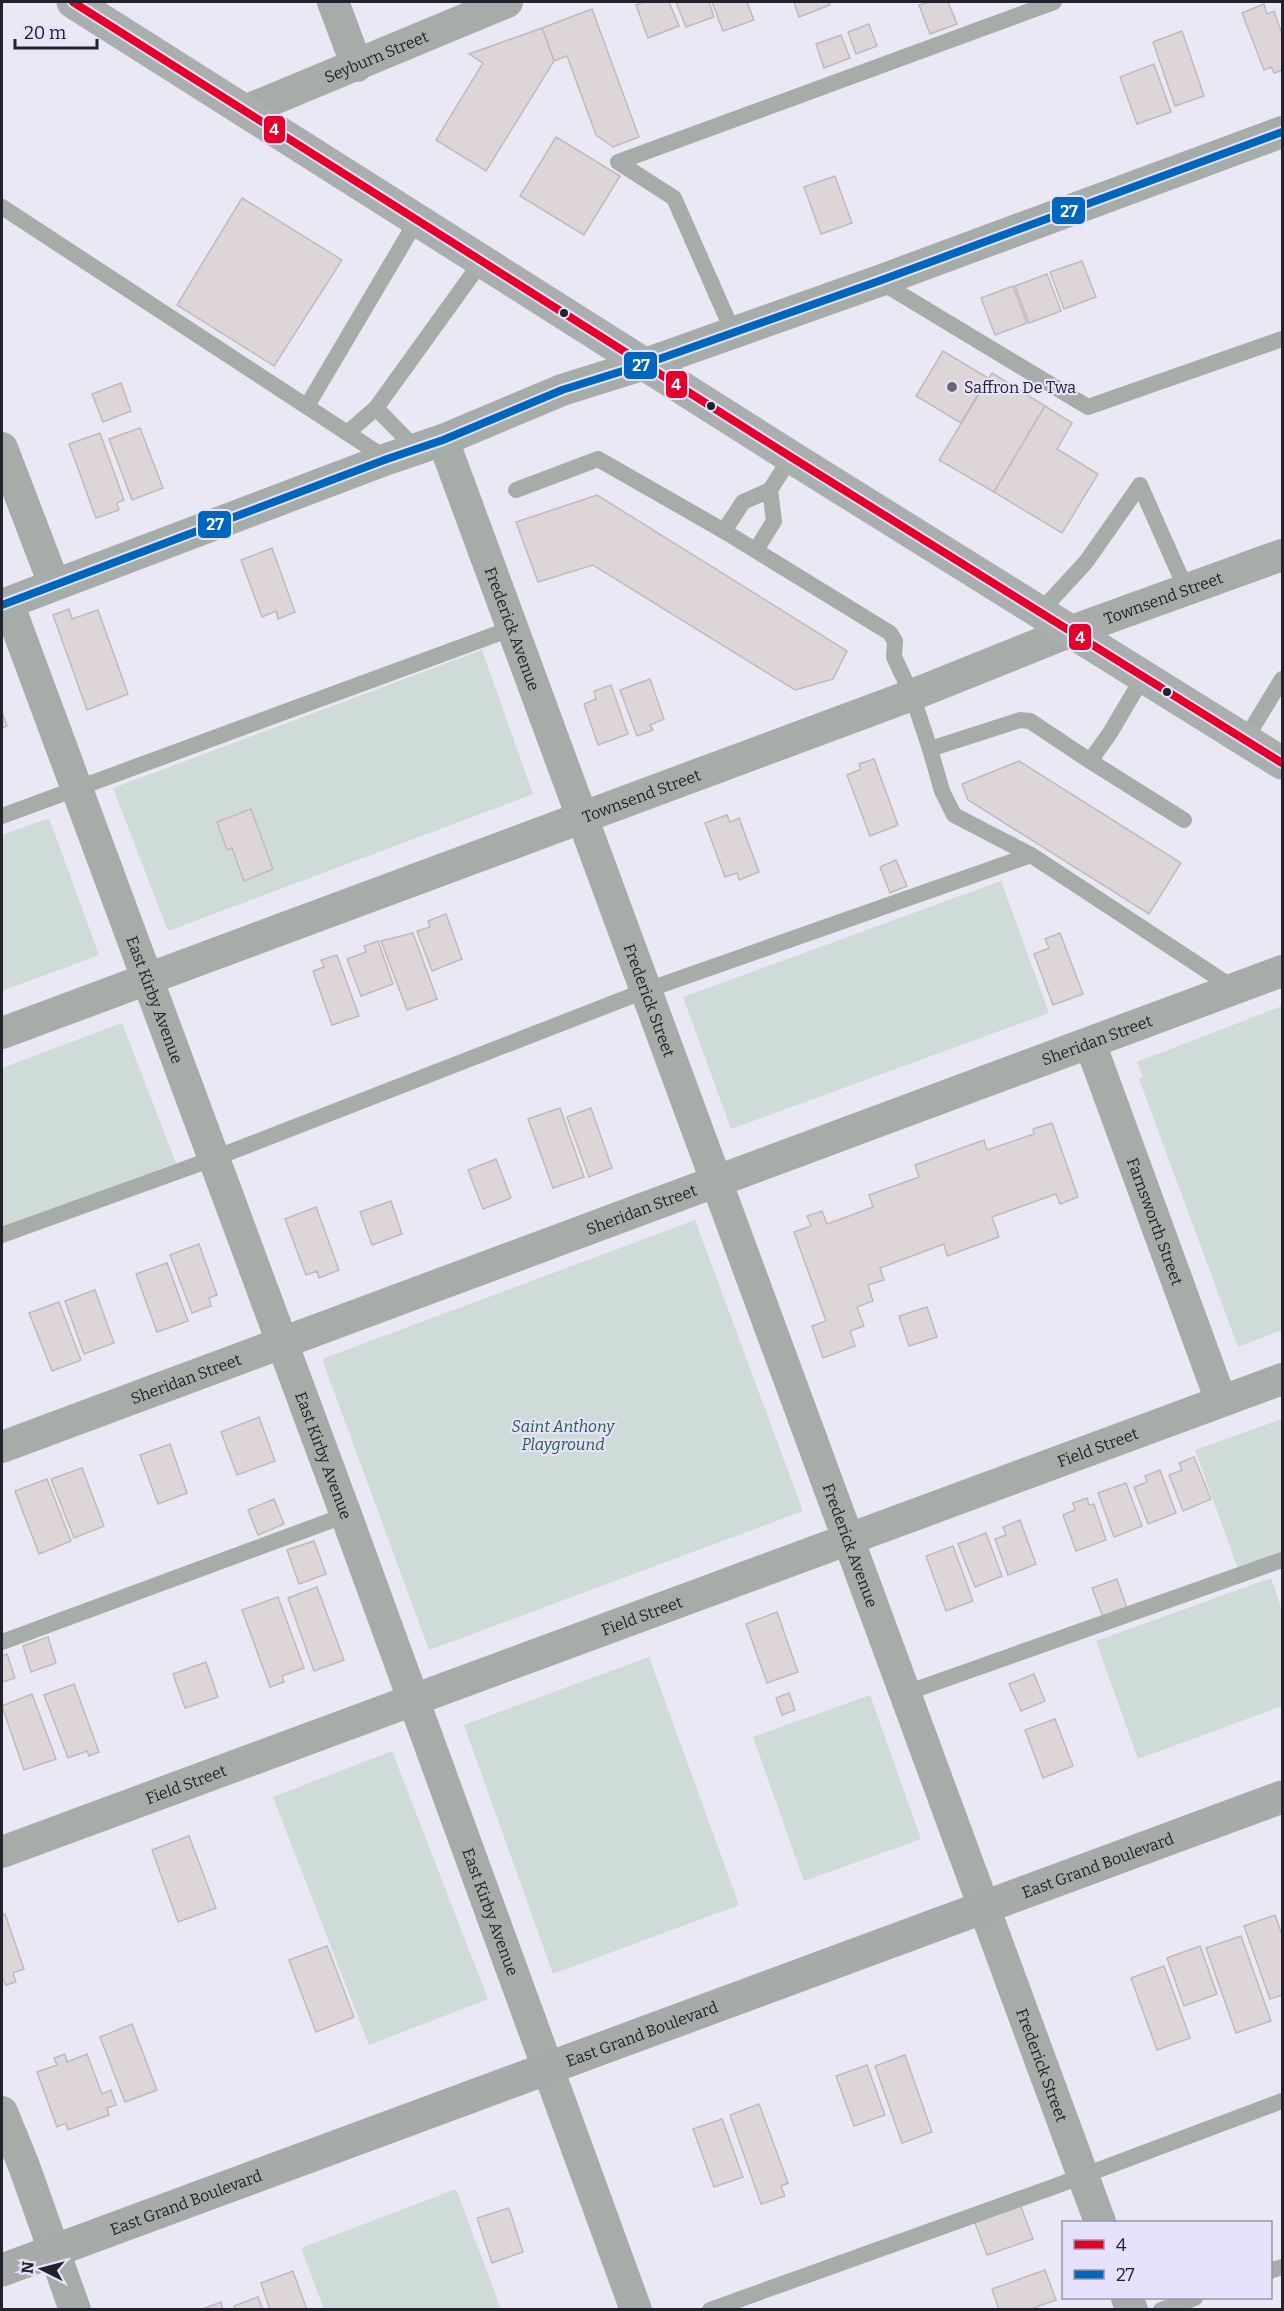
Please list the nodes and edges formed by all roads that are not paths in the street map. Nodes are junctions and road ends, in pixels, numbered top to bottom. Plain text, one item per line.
1 (73, 2) edge
2 (333, 2) edge
3 (507, 2) edge
4 (1054, 2) edge
5 (357, 66) junction
6 (245, 111) junction
7 (1282, 132) edge
8 (2, 207) edge
9 (417, 220) junction
10 (482, 261) junction
11 (879, 281) junction
12 (733, 332) junction
13 (1282, 339) edge
14 (645, 364) junction
15 (307, 406) junction
16 (376, 408) junction
17 (347, 433) junction
18 (430, 445) junction
19 (2, 448) edge
20 (791, 457) junction
21 (387, 459) junction
22 (516, 490) dead end
23 (770, 490) junction
24 (724, 531) junction
25 (756, 550) junction
26 (1282, 555) edge
27 (54, 584) junction
28 (1186, 590) junction
29 (5, 604) edge
30 (1039, 613) junction
31 (513, 628) junction
32 (1068, 632) junction
33 (1143, 677) junction
34 (1282, 679) edge
35 (912, 695) junction
36 (1245, 740) junction
37 (930, 749) junction
38 (1090, 761) junction
39 (1282, 763) edge
40 (77, 787) junction
41 (2, 816) edge
42 (583, 818) junction
43 (1184, 820) dead end
44 (1031, 855) junction
45 (1282, 971) edge
46 (147, 979) junction
47 (1235, 989) junction
48 (647, 990) junction
49 (2, 1033) edge
50 (1090, 1043) junction
51 (215, 1158) junction
52 (718, 1182) junction
53 (2, 1235) edge
54 (283, 1343) junction
55 (1282, 1379) edge
56 (1221, 1401) junction
57 (2, 1447) edge
58 (346, 1515) junction
59 (850, 1538) junction
60 (1282, 1560) edge
61 (2, 1642) edge
62 (906, 1693) junction
63 (414, 1700) junction
64 (1282, 1797) edge
65 (2, 1852) edge
66 (984, 1907) junction
67 (549, 2068) junction
68 (1282, 2101) edge
69 (2, 2112) edge
70 (1083, 2176) junction
71 (1099, 2221) edge
72 (54, 2250) junction
73 (2, 2270) edge
74 (1192, 2299) edge
75 (75, 2310) edge
76 (636, 2310) edge
77 (710, 2310) edge
78 (1161, 2310) edge

1 - 6 main road
2 - 5 street
3 - 5 street, Seyburn Street
4 - 12 lane
5 - 6 street, Seyburn Street
6 - 9 main road
7 - 11 street
8 - 15 lane
9 - 10 main road
9 - 15 lane
10 - 14 main road
10 - 16 lane
11 - 12 street
11 - 13 lane
12 - 14 street
14 - 18 street
14 - 20 main road
15 - 17 lane
16 - 17 lane
16 - 18 lane
17 - 21 lane
18 - 21 street
18 - 31 street, Frederick Avenue
19 - 27 street
20 - 23 lane
20 - 30 main road
21 - 27 street
22 - 24 lane
23 - 24 lane
23 - 25 lane
24 - 25 lane
25 - 35 lane
26 - 28 street, Townsend Street
27 - 29 street
28 - 30 lane
28 - 32 street, Townsend Street
29 - 40 street, East Kirby Avenue
30 - 32 main road
31 - 40 lane
31 - 42 street, Frederick Avenue
32 - 33 main road
32 - 35 street, Townsend Street
33 - 36 main road
33 - 38 lane
34 - 36 lane
35 - 37 lane
35 - 42 street, Townsend Street
36 - 39 main road
37 - 38 lane
37 - 44 lane
38 - 43 lane
40 - 41 lane
40 - 46 street, East Kirby Avenue
42 - 46 street, Townsend Street
42 - 48 street, Frederick Street
44 - 47 lane
44 - 48 lane
45 - 47 street, Sheridan Street
46 - 49 street, Townsend Street
46 - 51 street, East Kirby Avenue
47 - 50 street, Sheridan Street
48 - 51 lane
48 - 52 street, Frederick Street
50 - 52 street, Sheridan Street
50 - 56 street, Farnsworth Street
51 - 53 lane
51 - 54 street, East Kirby Avenue
52 - 54 street, Sheridan Street
52 - 59 street, Frederick Avenue
54 - 57 street, Sheridan Street
54 - 58 street, East Kirby Avenue
55 - 56 street, Field Street
56 - 59 street, Field Street
58 - 61 lane
58 - 63 street, East Kirby Avenue
59 - 62 street, Frederick Avenue
59 - 63 street, Field Street
60 - 62 lane
62 - 66 street, Frederick Avenue
63 - 65 street, Field Street
63 - 67 street, East Kirby Avenue
64 - 66 main road, East Grand Boulevard
66 - 67 main road, East Grand Boulevard
66 - 70 street, Frederick Street
67 - 72 main road, East Grand Boulevard
67 - 76 street, East Kirby Avenue
68 - 70 lane
69 - 72 street
70 - 71 street, Frederick Street
70 - 77 lane
72 - 73 main road, East Grand Boulevard
72 - 75 street
74 - 78 lane

